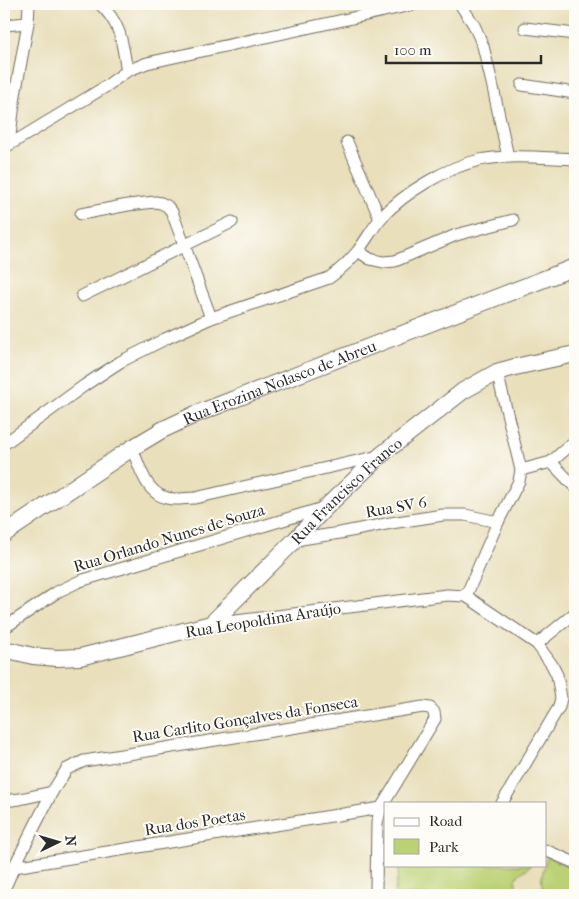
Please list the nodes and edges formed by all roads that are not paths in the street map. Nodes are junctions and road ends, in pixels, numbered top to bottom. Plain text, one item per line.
1 (100, 4) edge
2 (416, 4) edge
3 (460, 4) edge
4 (32, 5) edge
5 (28, 23) junction
6 (4, 25) edge
7 (524, 28) dead end
8 (575, 34) edge
9 (127, 71) junction
10 (522, 86) dead end
11 (575, 93) edge
12 (9, 96) edge
13 (347, 142) dead end
14 (6, 146) edge
15 (508, 157) junction
16 (575, 159) edge
17 (81, 214) dead end
18 (380, 219) junction
19 (512, 220) dead end
20 (232, 222) dead end
21 (184, 246) junction
22 (358, 251) junction
23 (575, 268) edge
24 (82, 296) dead end
25 (211, 318) junction
26 (575, 354) edge
27 (497, 372) junction
28 (5, 439) edge
29 (575, 441) edge
30 (132, 448) junction
31 (381, 455) junction
32 (551, 462) junction
33 (521, 470) junction
34 (575, 487) edge
35 (325, 508) junction
36 (498, 522) junction
37 (4, 534) edge
38 (295, 540) junction
39 (466, 596) junction
40 (575, 613) edge
41 (211, 624) junction
42 (4, 628) edge
43 (537, 644) junction
44 (4, 649) edge
45 (52, 792) junction
46 (4, 801) edge
47 (385, 802) edge
48 (503, 802) edge
49 (384, 803) edge
50 (381, 808) junction
51 (546, 850) edge
52 (575, 863) edge
53 (14, 867) junction
54 (4, 892) edge
55 (374, 895) edge

1 - 9 street
2 - 9 street
3 - 15 street
4 - 5 street
5 - 6 street
5 - 12 street
7 - 8 street
9 - 14 street
10 - 11 street
12 - 14 street
13 - 18 street
15 - 16 street
15 - 18 street
17 - 21 street
18 - 22 street
19 - 22 street
20 - 21 street
21 - 24 street
21 - 25 street
22 - 25 street
23 - 30 street, Rua Erozina Nolasco de Abreu
25 - 28 street
26 - 27 street, Rua Francisco Franco
27 - 31 street, Rua Francisco Franco
27 - 33 street
29 - 32 street
30 - 31 street
30 - 37 street, Rua Erozina Nolasco de Abreu
31 - 35 street, Rua Francisco Franco
32 - 33 street
32 - 34 street
33 - 36 street
35 - 38 street, Rua Francisco Franco
35 - 42 street, Rua Orlando Nunes de Souza
36 - 38 street, Rua SV 6
36 - 39 street
38 - 41 street, Rua Francisco Franco
39 - 41 street, Rua Leopoldina Araújo
39 - 43 street
40 - 43 street
41 - 44 street, Rua Leopoldina Araújo
43 - 48 street
45 - 46 street
45 - 47 street, Rua Carlito Gonçalves da Fonseca
45 - 53 street
49 - 50 street, Rua Carlito Gonçalves da Fonseca
50 - 53 street, Rua dos Poetas
50 - 55 street
51 - 52 street
53 - 54 street

